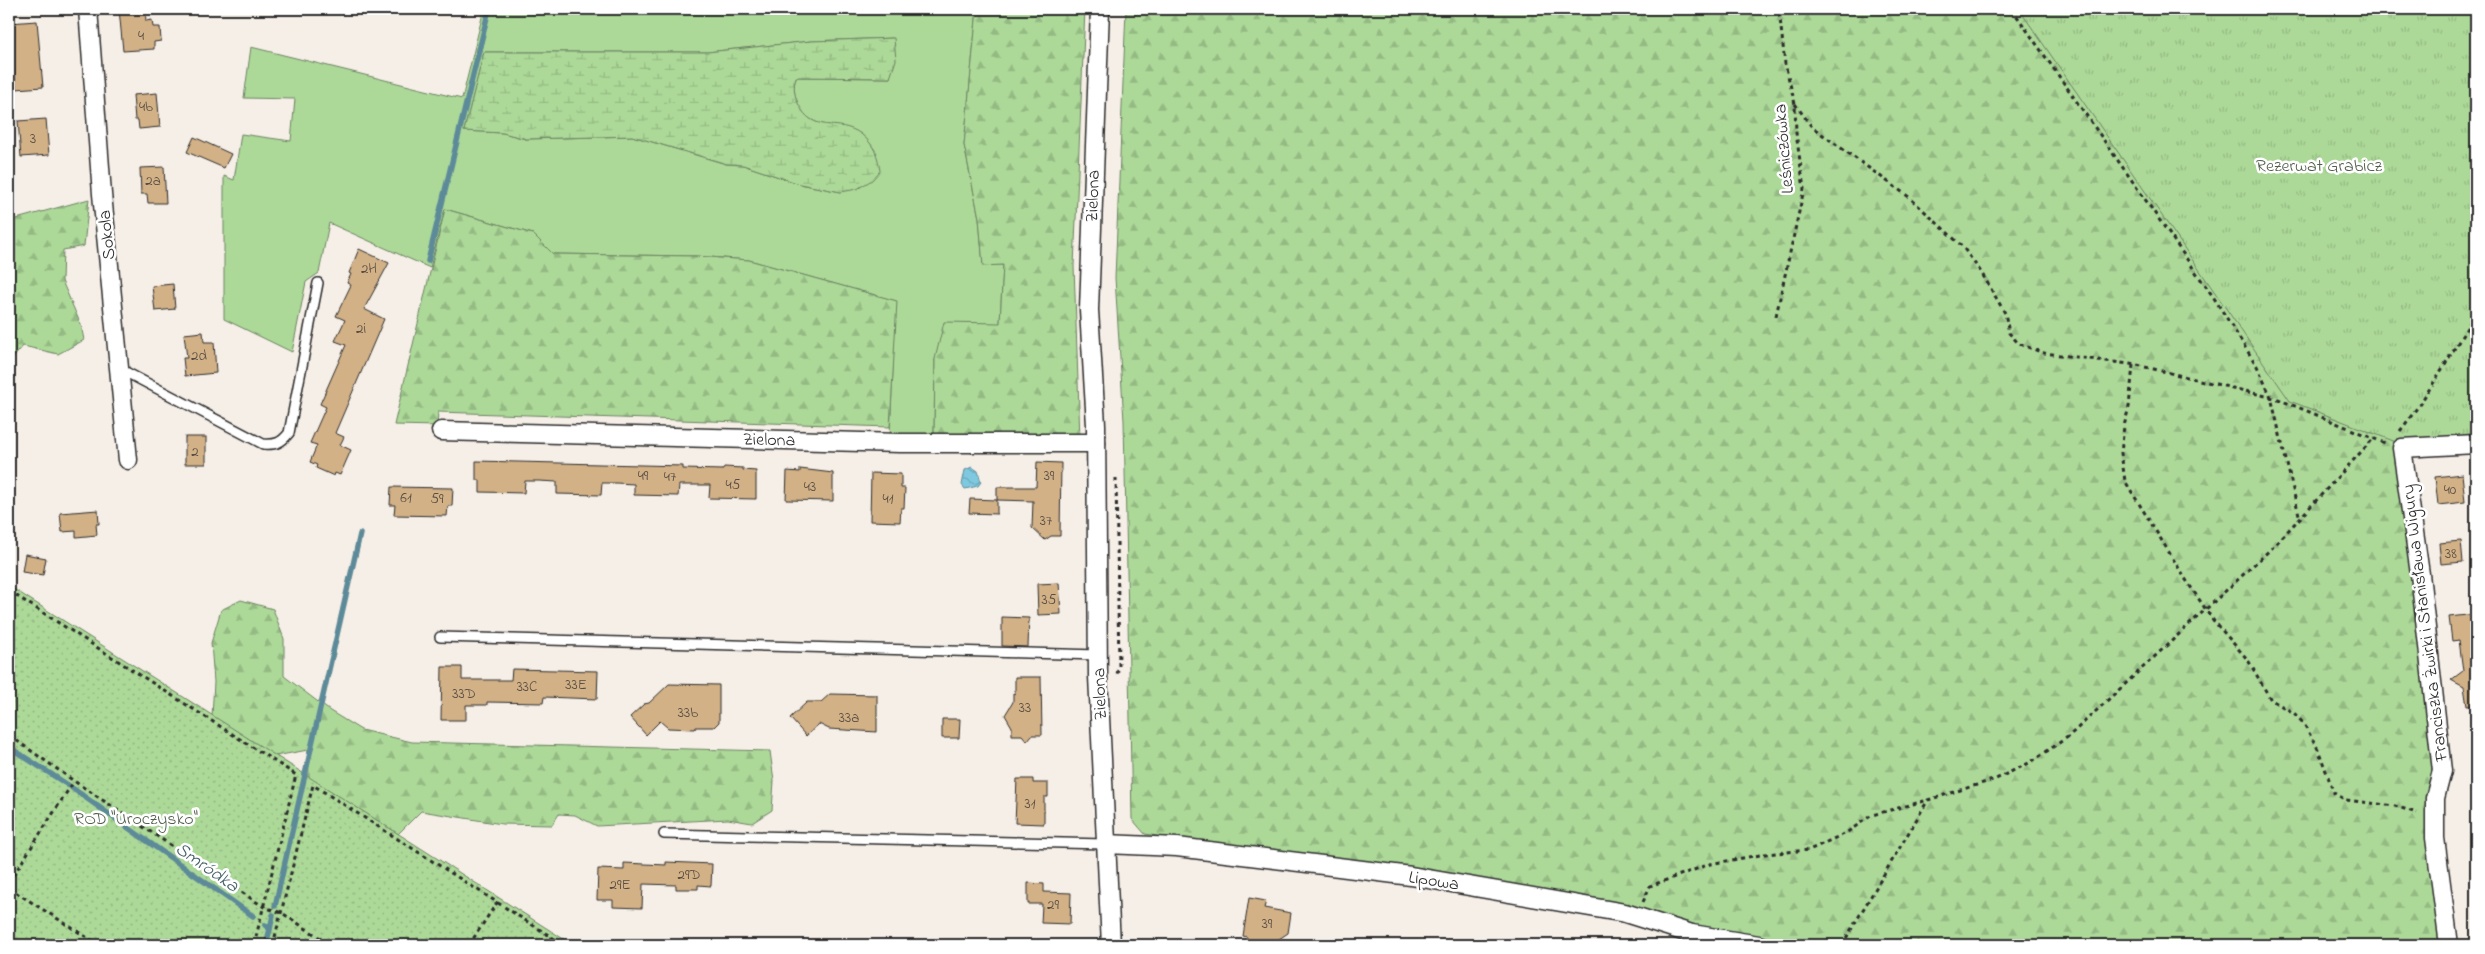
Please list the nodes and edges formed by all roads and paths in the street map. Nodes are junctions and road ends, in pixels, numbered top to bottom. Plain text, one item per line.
1 (88, 9) edge
2 (1100, 9) edge
3 (1779, 9) edge
4 (2012, 9) edge
5 (1795, 104) junction
6 (318, 283) dead end
7 (2476, 313) edge
8 (1776, 316) dead end
9 (2133, 365) junction
10 (120, 369) junction
11 (2271, 397) junction
12 (441, 431) dead end
13 (2400, 441) junction
14 (1096, 443) junction
15 (2476, 444) edge
16 (128, 460) dead end
17 (2300, 519) junction
18 (9, 591) edge
19 (2205, 609) junction
20 (440, 637) dead end
21 (1098, 655) junction
22 (9, 738) edge
23 (74, 782) junction
24 (1928, 800) junction
25 (2435, 821) junction
26 (664, 834) dead end
27 (1105, 844) junction
28 (9, 882) edge
29 (9, 888) edge
30 (498, 901) junction
31 (264, 907) junction
32 (282, 913) junction
33 (1625, 914) junction
34 (552, 937) junction
35 (99, 945) edge
36 (254, 945) edge
37 (273, 945) edge
38 (331, 945) edge
39 (469, 945) edge
40 (547, 945) edge
41 (564, 945) edge
42 (1111, 945) edge
43 (1759, 945) edge
44 (1842, 945) edge
45 (2449, 945) edge

1 - 10 street, Sokola
2 - 14 street, Zielona
3 - 5 path, Leśniczówka
4 - 11 path
5 - 8 path, Leśniczówka
5 - 9 path
6 - 10 lane
7 - 13 path
9 - 11 path
9 - 19 path
10 - 16 street, Sokola
11 - 17 path
11 - 17 path
12 - 14 street, Zielona
13 - 15 street
13 - 25 street, Franciszka Żwirki i Stanisława Wigury
14 - 21 street, Zielona
17 - 19 path
18 - 31 path
19 - 24 path
19 - 25 path
20 - 21 lane
21 - 27 street, Zielona
22 - 23 path
23 - 28 path
23 - 31 path
24 - 33 path
24 - 44 path
25 - 45 street, Franciszka Żwirki i Stanisława Wigury
26 - 27 lane
27 - 33 street, Lipowa
27 - 42 street, Zielona
29 - 35 path
30 - 32 path
30 - 34 path
30 - 39 path
31 - 32 path
31 - 36 path
32 - 37 path
32 - 38 path
33 - 43 street, Lipowa
34 - 40 path
34 - 41 path

